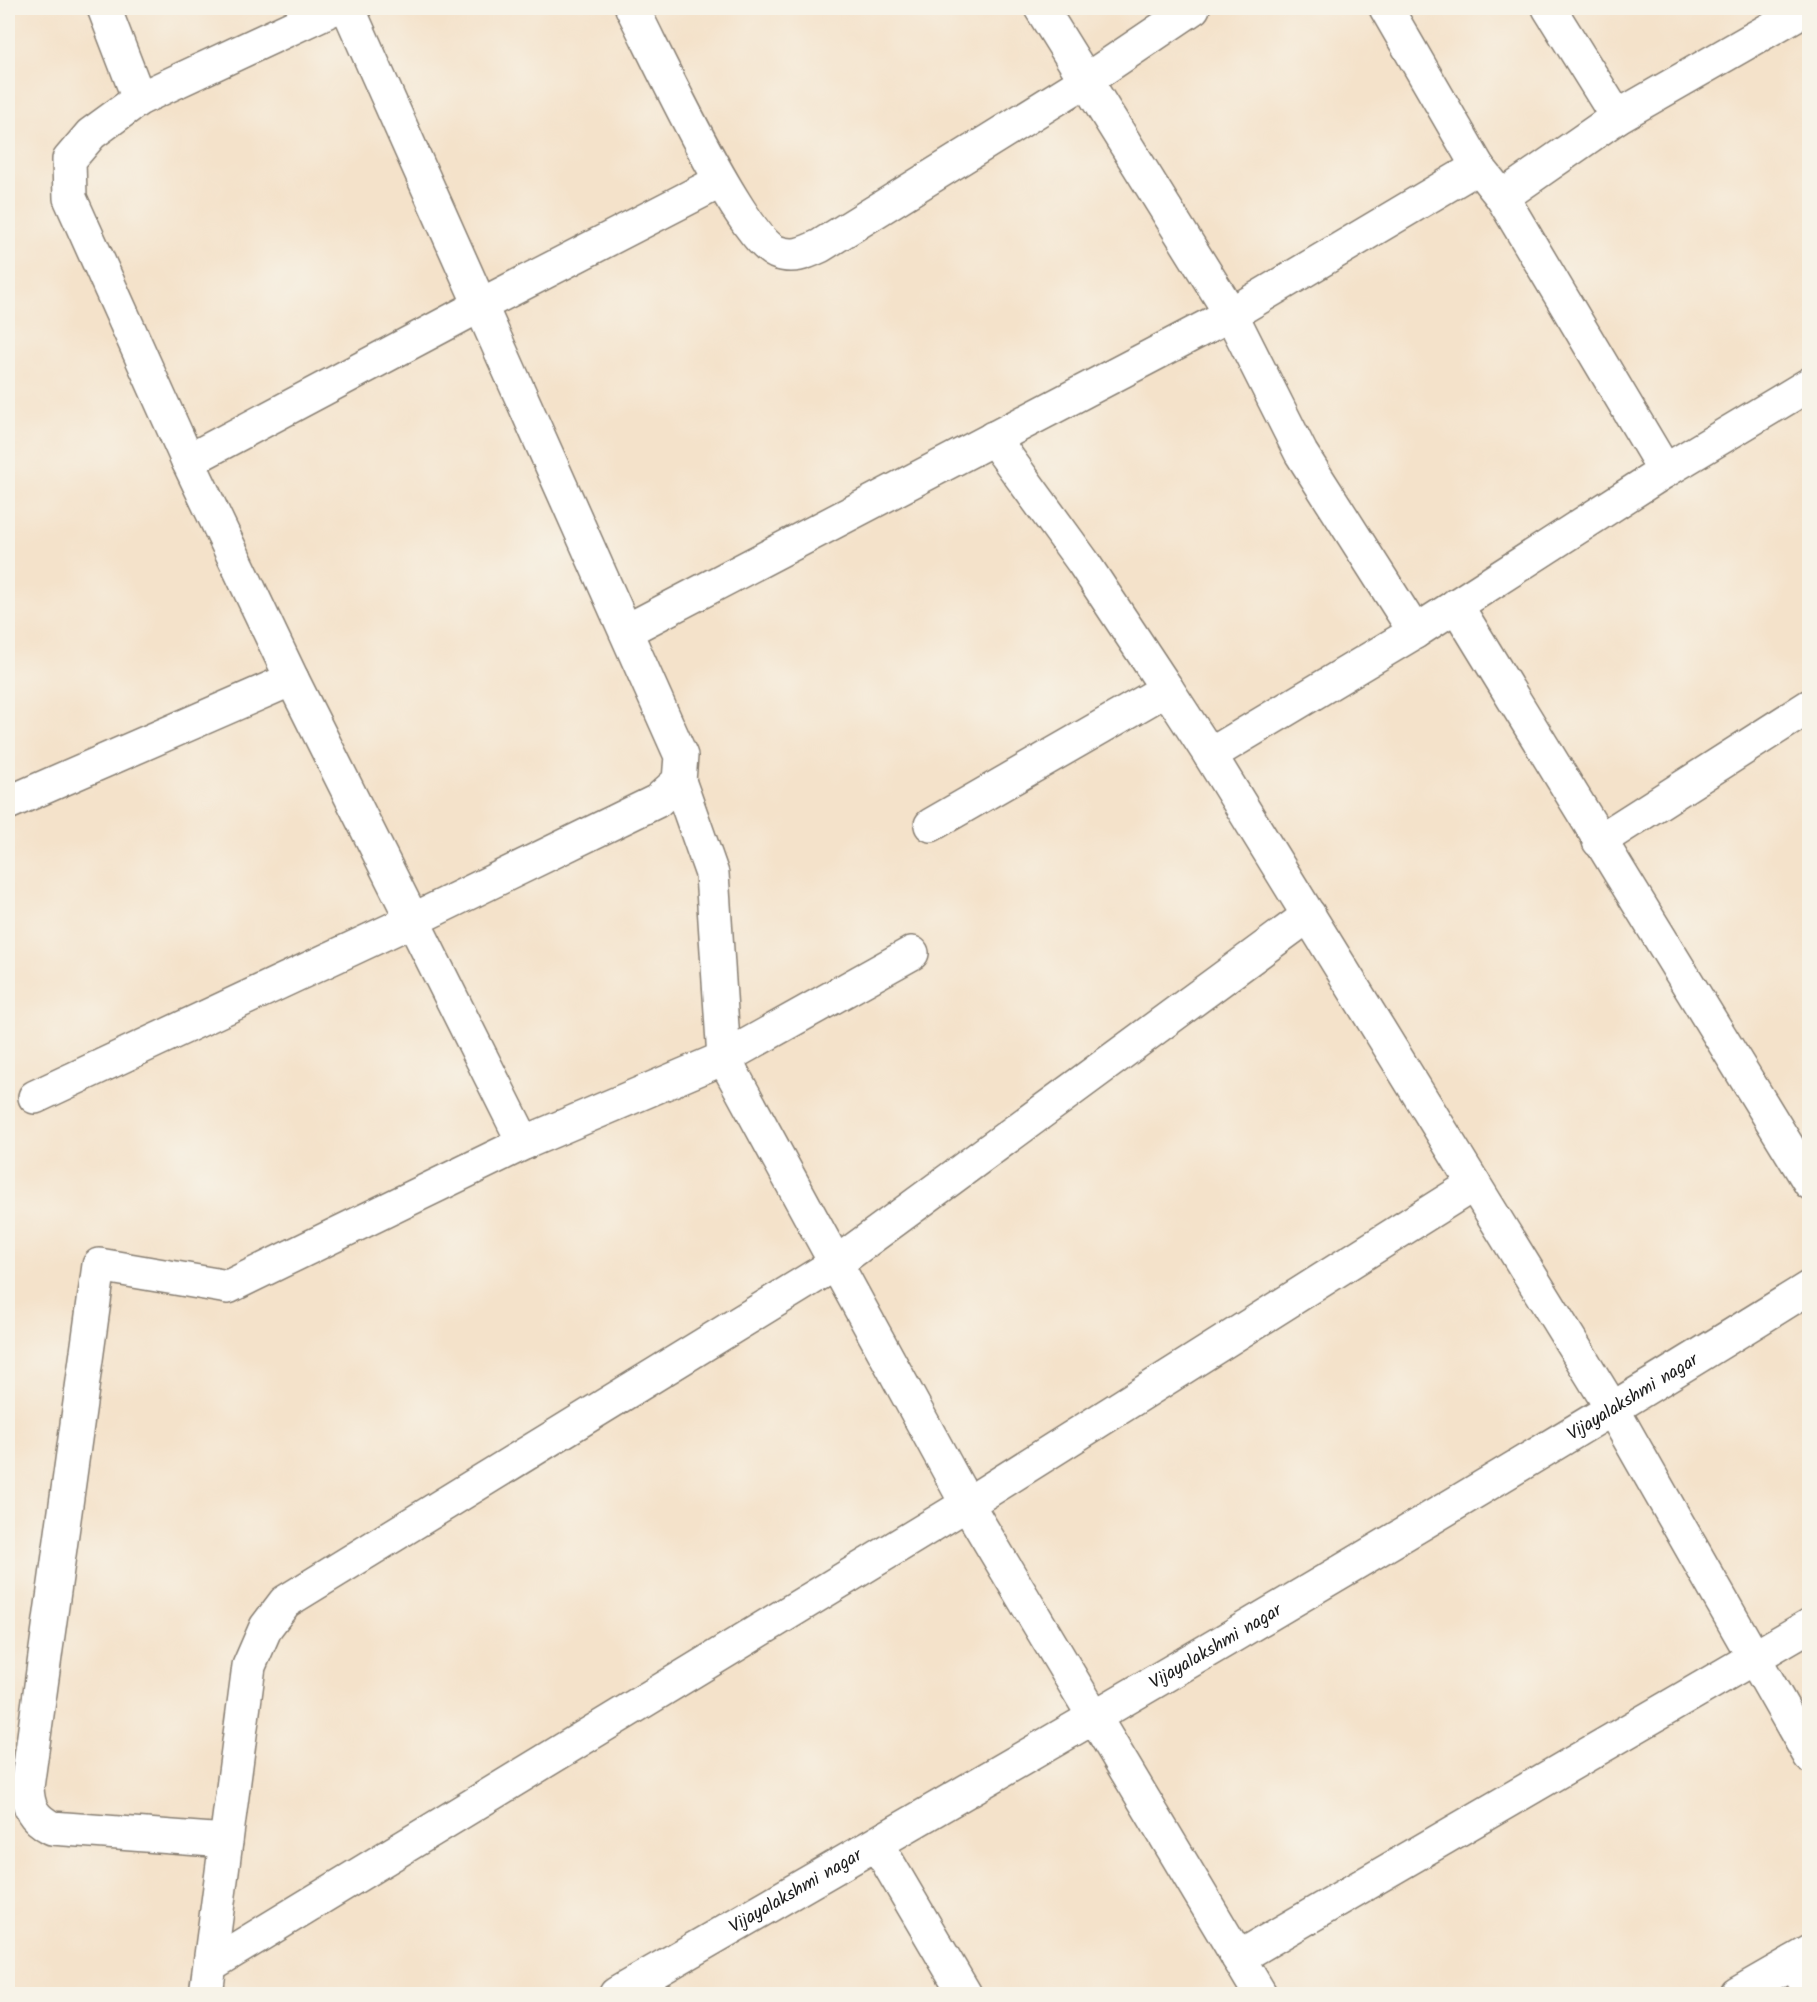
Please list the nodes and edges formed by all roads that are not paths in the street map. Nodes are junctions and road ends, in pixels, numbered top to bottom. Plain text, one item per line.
1 (104, 8) edge
2 (334, 8) edge
3 (348, 8) edge
4 (632, 8) edge
5 (1041, 8) edge
6 (1193, 8) edge
7 (1386, 8) edge
8 (1549, 8) edge
9 (1807, 8) edge
10 (1085, 81) junction
11 (139, 99) junction
12 (1617, 117) junction
13 (1478, 167) junction
14 (721, 182) junction
15 (1502, 197) junction
16 (479, 306) junction
17 (1231, 314) junction
18 (1809, 384) edge
19 (993, 438) junction
20 (188, 461) junction
21 (1665, 471) junction
22 (1456, 605) junction
23 (626, 631) junction
24 (1415, 632) junction
25 (292, 679) junction
26 (1167, 689) junction
27 (1809, 706) edge
28 (1210, 755) junction
29 (679, 781) junction
30 (8, 803) edge
31 (930, 825) dead end
32 (1599, 841) junction
33 (1309, 915) junction
34 (413, 920) junction
35 (912, 953) dead end
36 (724, 1058) junction
37 (34, 1097) dead end
38 (524, 1143) junction
39 (1809, 1183) edge
40 (1474, 1184) junction
41 (835, 1264) junction
42 (1809, 1287) edge
43 (1613, 1410) junction
44 (967, 1504) junction
45 (1809, 1625) edge
46 (1753, 1656) junction
47 (1095, 1718) junction
48 (1809, 1756) edge
49 (226, 1841) junction
50 (877, 1844) junction
51 (1801, 1957) edge
52 (1238, 1958) junction
53 (209, 1979) edge
54 (1809, 1991) edge
55 (616, 1995) edge
56 (965, 1995) edge
57 (1260, 1995) edge
58 (1737, 1995) edge

1 - 11 street
2 - 11 street
3 - 16 street
4 - 14 street
5 - 10 street
6 - 10 street
7 - 13 street
8 - 12 street
9 - 12 street
10 - 14 street
10 - 17 street
11 - 20 street
12 - 15 street
13 - 15 street
13 - 17 street
14 - 16 street
15 - 21 street
16 - 20 street
16 - 23 street
17 - 19 street
17 - 24 street
18 - 21 street
19 - 23 street
19 - 26 street
20 - 25 street
21 - 22 street
22 - 24 street
22 - 32 street
23 - 29 street
24 - 28 street
25 - 30 street
25 - 34 street
26 - 28 street
26 - 31 street
27 - 32 street
28 - 33 street
29 - 34 street
29 - 36 street
32 - 39 street
33 - 40 street
33 - 41 street
34 - 37 street
34 - 38 street
35 - 36 street
36 - 38 street
36 - 41 street
38 - 49 street
40 - 43 street
40 - 44 street
41 - 44 street
41 - 49 street
42 - 43 street, Vijayalakshmi nagar
43 - 46 street
43 - 47 street, Vijayalakshmi nagar
44 - 47 street
44 - 53 street
45 - 46 street
46 - 48 street
46 - 52 street
47 - 50 street, Vijayalakshmi nagar
47 - 52 street
49 - 53 street
50 - 55 street, Vijayalakshmi nagar
50 - 56 street
51 - 54 street
51 - 58 street
52 - 57 street

